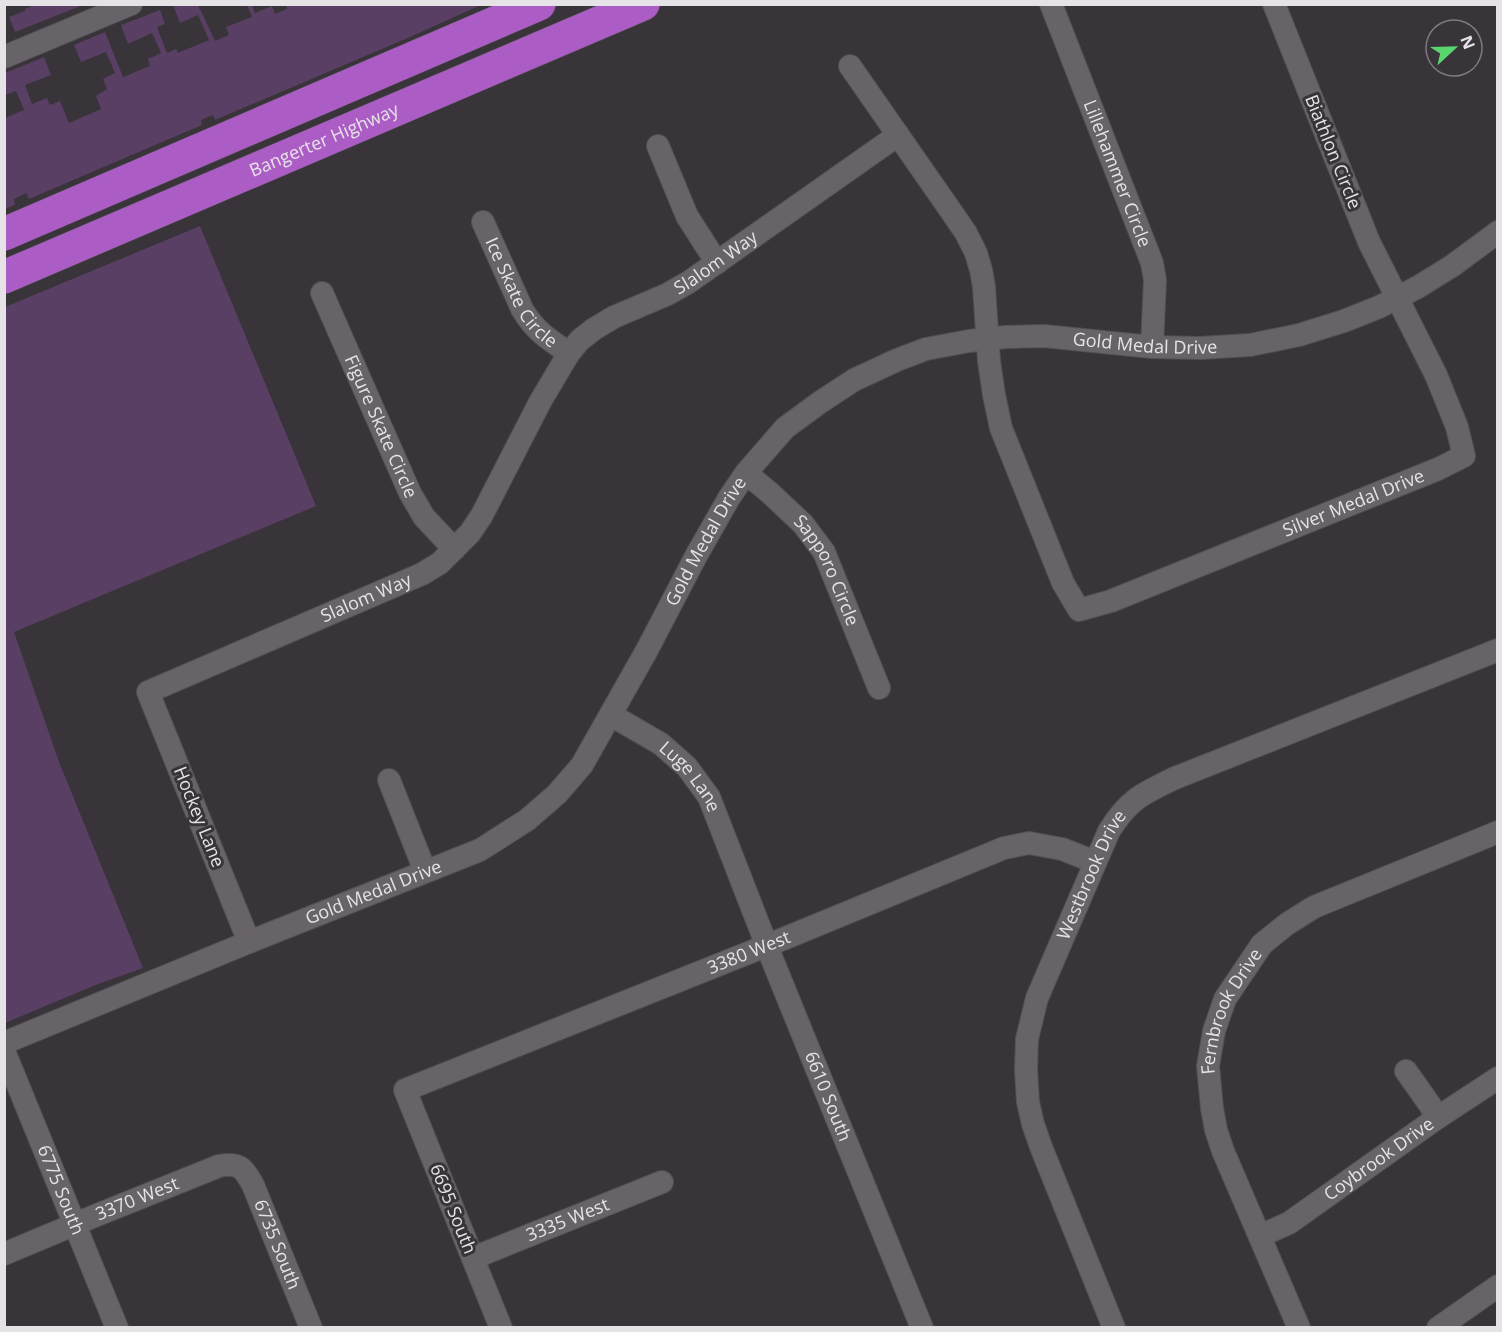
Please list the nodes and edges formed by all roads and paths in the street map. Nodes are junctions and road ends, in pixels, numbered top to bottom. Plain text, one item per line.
1 (131, 4) edge
2 (539, 4) edge
3 (643, 4) edge
4 (1051, 4) edge
5 (1274, 4) edge
6 (4, 57) edge
7 (850, 66) dead end
8 (898, 135) junction
9 (658, 146) dead end
10 (483, 222) dead end
11 (1497, 232) edge
12 (4, 234) edge
13 (717, 263) junction
14 (4, 277) edge
15 (322, 293) dead end
16 (1397, 297) junction
17 (988, 339) junction
18 (1152, 347) junction
19 (569, 353) junction
20 (746, 474) junction
21 (454, 549) junction
22 (1497, 650) edge
23 (879, 688) dead end
24 (148, 692) joint
25 (611, 715) junction
26 (389, 780) dead end
27 (1497, 832) edge
28 (1095, 862) junction
29 (735, 865) joint
30 (425, 871) junction
31 (249, 942) junction
32 (767, 946) junction
33 (4, 1043) edge
34 (4, 1051) edge
35 (1406, 1071) dead end
36 (1497, 1078) edge
37 (405, 1090) joint
38 (1437, 1118) junction
39 (238, 1165) joint
40 (662, 1182) dead end
41 (76, 1225) junction
42 (1260, 1236) junction
43 (4, 1254) edge
44 (473, 1258) junction
45 (1497, 1287) edge
46 (117, 1328) edge
47 (311, 1328) edge
48 (501, 1328) edge
49 (922, 1328) edge
50 (1114, 1328) edge
51 (1299, 1328) edge
52 (1438, 1328) edge

1 - 6 street
2 - 12 highway
3 - 14 highway, Bangerter Highway
4 - 18 street, Lillehammer Circle
5 - 16 street, Biathlon Circle
7 - 8 street
8 - 13 street, Slalom Way
8 - 17 street
9 - 13 street
10 - 19 street, Ice Skate Circle
11 - 16 street, Gold Medal Drive
13 - 19 street, Slalom Way
15 - 21 street, Figure Skate Circle
16 - 17 street, Silver Medal Drive
16 - 18 street, Gold Medal Drive
17 - 18 street, Gold Medal Drive
17 - 20 street, Gold Medal Drive
19 - 21 street, Slalom Way
20 - 23 street, Sapporo Circle
20 - 25 street, Gold Medal Drive
21 - 24 street, Slalom Way
22 - 28 street, Westbrook Drive
24 - 31 street, Hockey Lane
25 - 29 street, Luge Lane
25 - 30 street, Gold Medal Drive
26 - 30 street
27 - 42 street, Fernbrook Drive
28 - 32 street, 3380 West
28 - 50 street, Westbrook Drive
29 - 32 street, 6610 South
30 - 31 street, Gold Medal Drive
31 - 33 street, Gold Medal Drive
32 - 37 street, 3380 West
32 - 49 street, 6610 South
34 - 41 street, 6775 South
35 - 38 street
36 - 38 street, Coybrook Drive
37 - 44 street, 6695 South
38 - 42 street, Coybrook Drive
39 - 41 street, 3370 West
39 - 47 street, 6735 South
40 - 44 street, 3335 West
41 - 43 street, 3370 West
41 - 46 street, 6775 South
42 - 51 street, Fernbrook Drive
44 - 48 street, 6695 South
45 - 52 street

